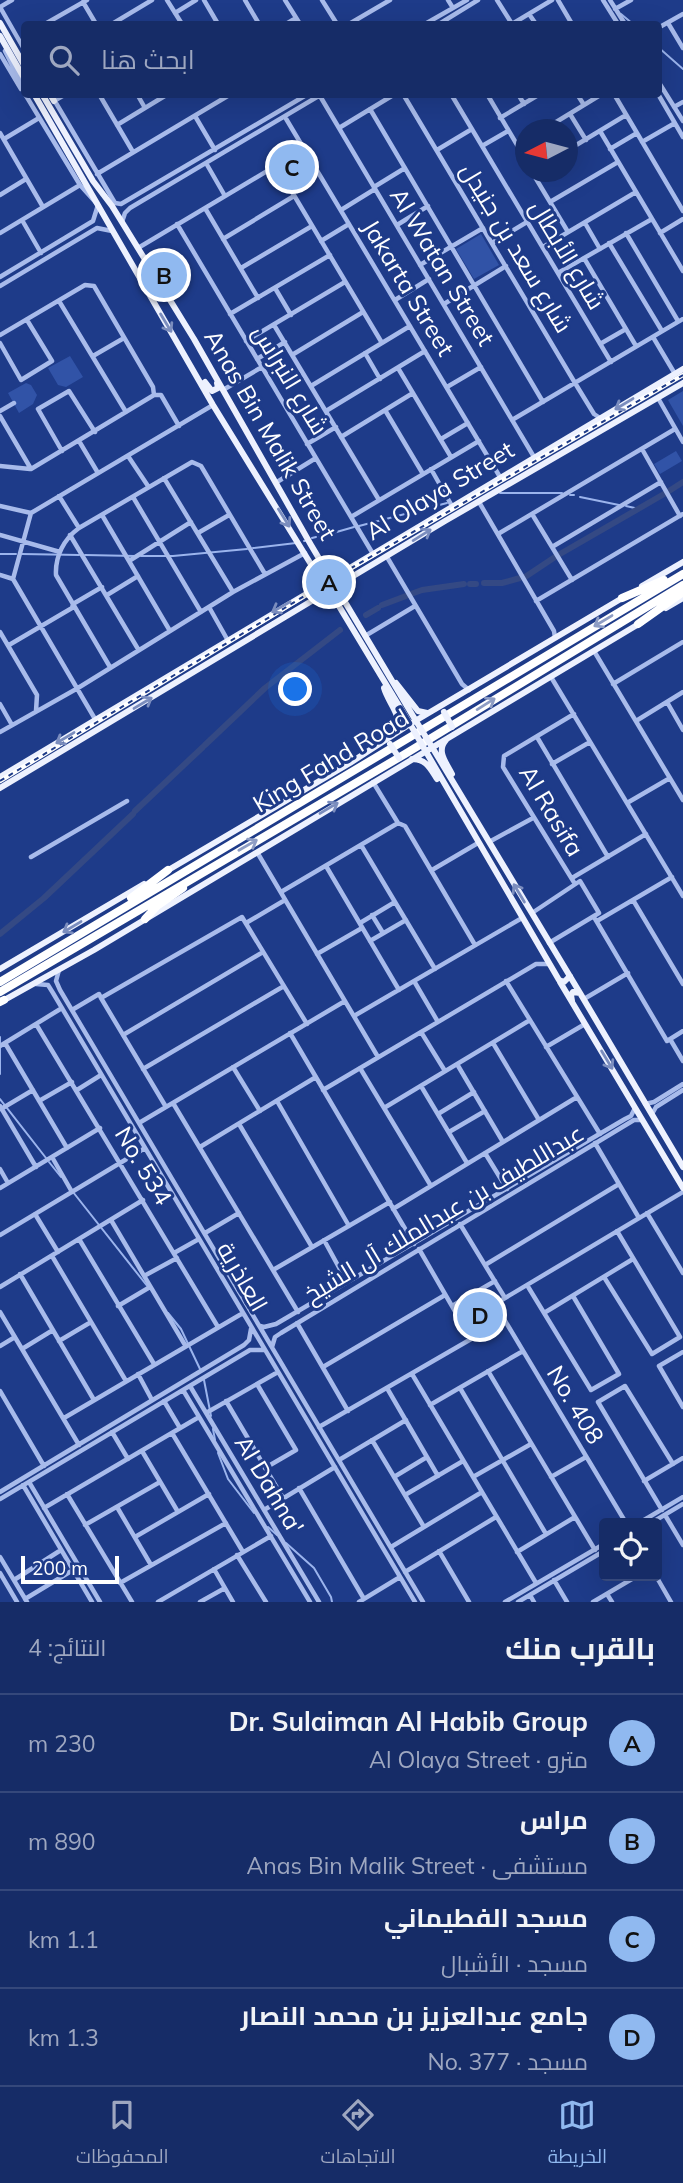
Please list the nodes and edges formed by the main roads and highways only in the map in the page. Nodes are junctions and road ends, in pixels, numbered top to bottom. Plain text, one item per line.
1 (0, 21) edge
2 (0, 38) edge
3 (21, 52) edge
4 (21, 60) edge
5 (21, 73) edge
6 (36, 98) edge
7 (44, 98) edge
8 (194, 339) junction
9 (178, 343) junction
10 (683, 369) edge
11 (683, 383) edge
12 (252, 438) junction
13 (241, 448) junction
14 (683, 562) edge
15 (313, 566) junction
16 (683, 573) edge
17 (352, 577) junction
18 (331, 578) junction
19 (324, 582) junction
20 (683, 585) edge
21 (336, 587) junction
22 (329, 591) junction
23 (309, 592) junction
24 (683, 592) edge
25 (622, 598) junction
26 (683, 598) edge
27 (314, 601) junction
28 (348, 607) junction
29 (340, 609) junction
30 (638, 624) junction
31 (389, 676) junction
32 (382, 680) junction
33 (441, 710) junction
34 (413, 723) junction
35 (465, 728) junction
36 (395, 734) junction
37 (450, 737) junction
38 (387, 743) junction
39 (428, 749) junction
40 (410, 759) junction
41 (397, 767) junction
42 (0, 777) edge
43 (0, 788) edge
44 (460, 795) junction
45 (452, 799) junction
46 (168, 870) junction
47 (205, 870) junction
48 (145, 919) junction
49 (94, 926) junction
50 (0, 969) edge
51 (570, 976) junction
52 (0, 980) edge
53 (559, 980) junction
54 (582, 996) junction
55 (1, 1000) edge
56 (573, 1002) junction
57 (683, 1167) edge
58 (683, 1190) edge

1 - 3 main road
1 - 4 main road
2 - 5 main road
6 -> 9 main road
7 - 8 main road, Anas Bin Malik Street
8 - 9 main road
8 - 12 main road, Anas Bin Malik Street
9 - 13 main road
10 -> 18 main road, Al Olaya Street
17 -> 11 main road, Al Olaya Street
12 - 13 main road
12 - 18 main road, Anas Bin Malik Street
13 -> 15 main road
14 - 25 main road
15 - 19 main road
15 - 23 main road
16 - 25 highway
16 -> 49 highway, King Fahd Road
17 - 21 main road, Al Olaya Street
17 - 28 main road
18 - 19 main road, Al Olaya Street
18 - 21 main road, Anas Bin Malik Street
19 - 22 main road
19 - 23 main road, Al Olaya Street
47 -> 20 highway, King Fahd Road
21 - 22 main road, Al Olaya Street
21 - 28 main road, Anas Bin Malik Street
22 - 27 main road, Al Olaya Street
22 - 29 main road
23 -> 42 main road, Al Olaya Street
24 - 30 highway
25 - 33 main road
26 - 30 main road
27 - 29 main road
43 -> 27 main road, Al Olaya Street
28 - 31 main road, Anas Bin Malik Street
29 - 32 main road
30 - 35 main road
31 - 33 main road
31 - 34 main road, Anas Bin Malik Street
32 - 34 main road
32 - 36 main road
33 - 34 main road
33 - 35 main road, bridge
34 - 36 main road
34 - 39 main road, Anas Bin Malik Street, bridge
35 - 37 main road
36 - 38 main road
37 - 39 main road
37 - 44 main road
38 - 41 main road, bridge
38 - 46 main road
39 - 40 main road
39 - 44 main road, Anas Bin Malik Street
39 - 45 main road, Anas Bin Malik Street
40 - 41 main road
40 - 45 main road
48 -> 41 main road
51 -> 44 main road, Anas Bin Malik Street
45 - 53 main road, Anas Bin Malik Street
46 - 49 highway
46 -> 50 main road
47 - 48 highway
47 - 55 highway, King Fahd Road
48 - 55 main road
49 - 52 highway, King Fahd Road
51 - 53 main road
51 - 54 main road, Anas Bin Malik Street
53 - 56 main road, Anas Bin Malik Street
54 - 56 main road
54 - 57 main road, Anas Bin Malik Street
56 -> 58 main road, Anas Bin Malik Street

